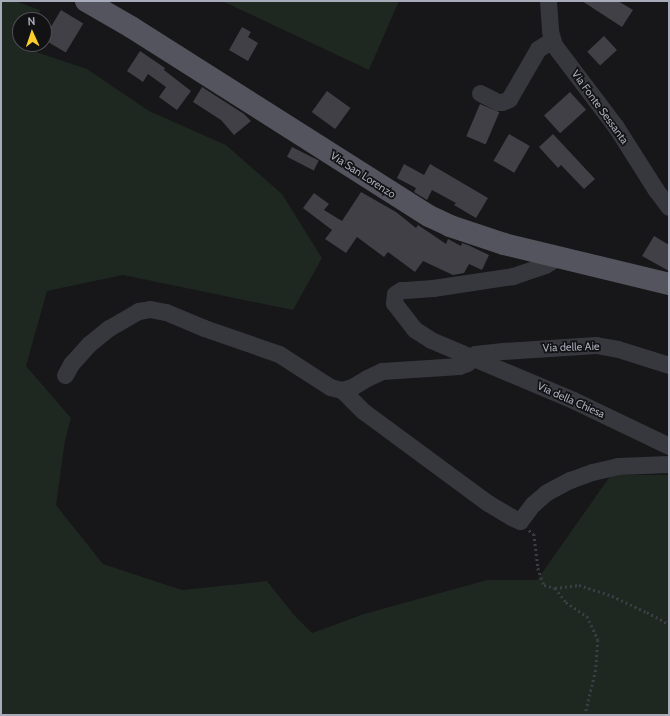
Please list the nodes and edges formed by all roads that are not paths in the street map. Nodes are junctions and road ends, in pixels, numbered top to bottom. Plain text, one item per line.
1 (86, 1) edge
2 (548, 1) edge
3 (552, 40) junction
4 (480, 93) dead end
5 (669, 207) edge
6 (555, 256) junction
7 (669, 284) edge
8 (471, 358) junction
9 (669, 365) edge
10 (65, 375) dead end
11 (342, 390) junction
12 (669, 446) edge
13 (669, 464) edge

1 - 6 main road, Via San Lorenzo
2 - 3 street, Via Fonte Sessanta
3 - 4 street
3 - 5 street, Via Fonte Sessanta
6 - 7 main road, Via San Lorenzo
6 - 8 street, Via della Chiesa
8 - 9 street, Via delle Aie
8 - 11 street, Via delle Aie
8 - 12 street, Via della Chiesa
10 - 11 street
11 - 13 street

